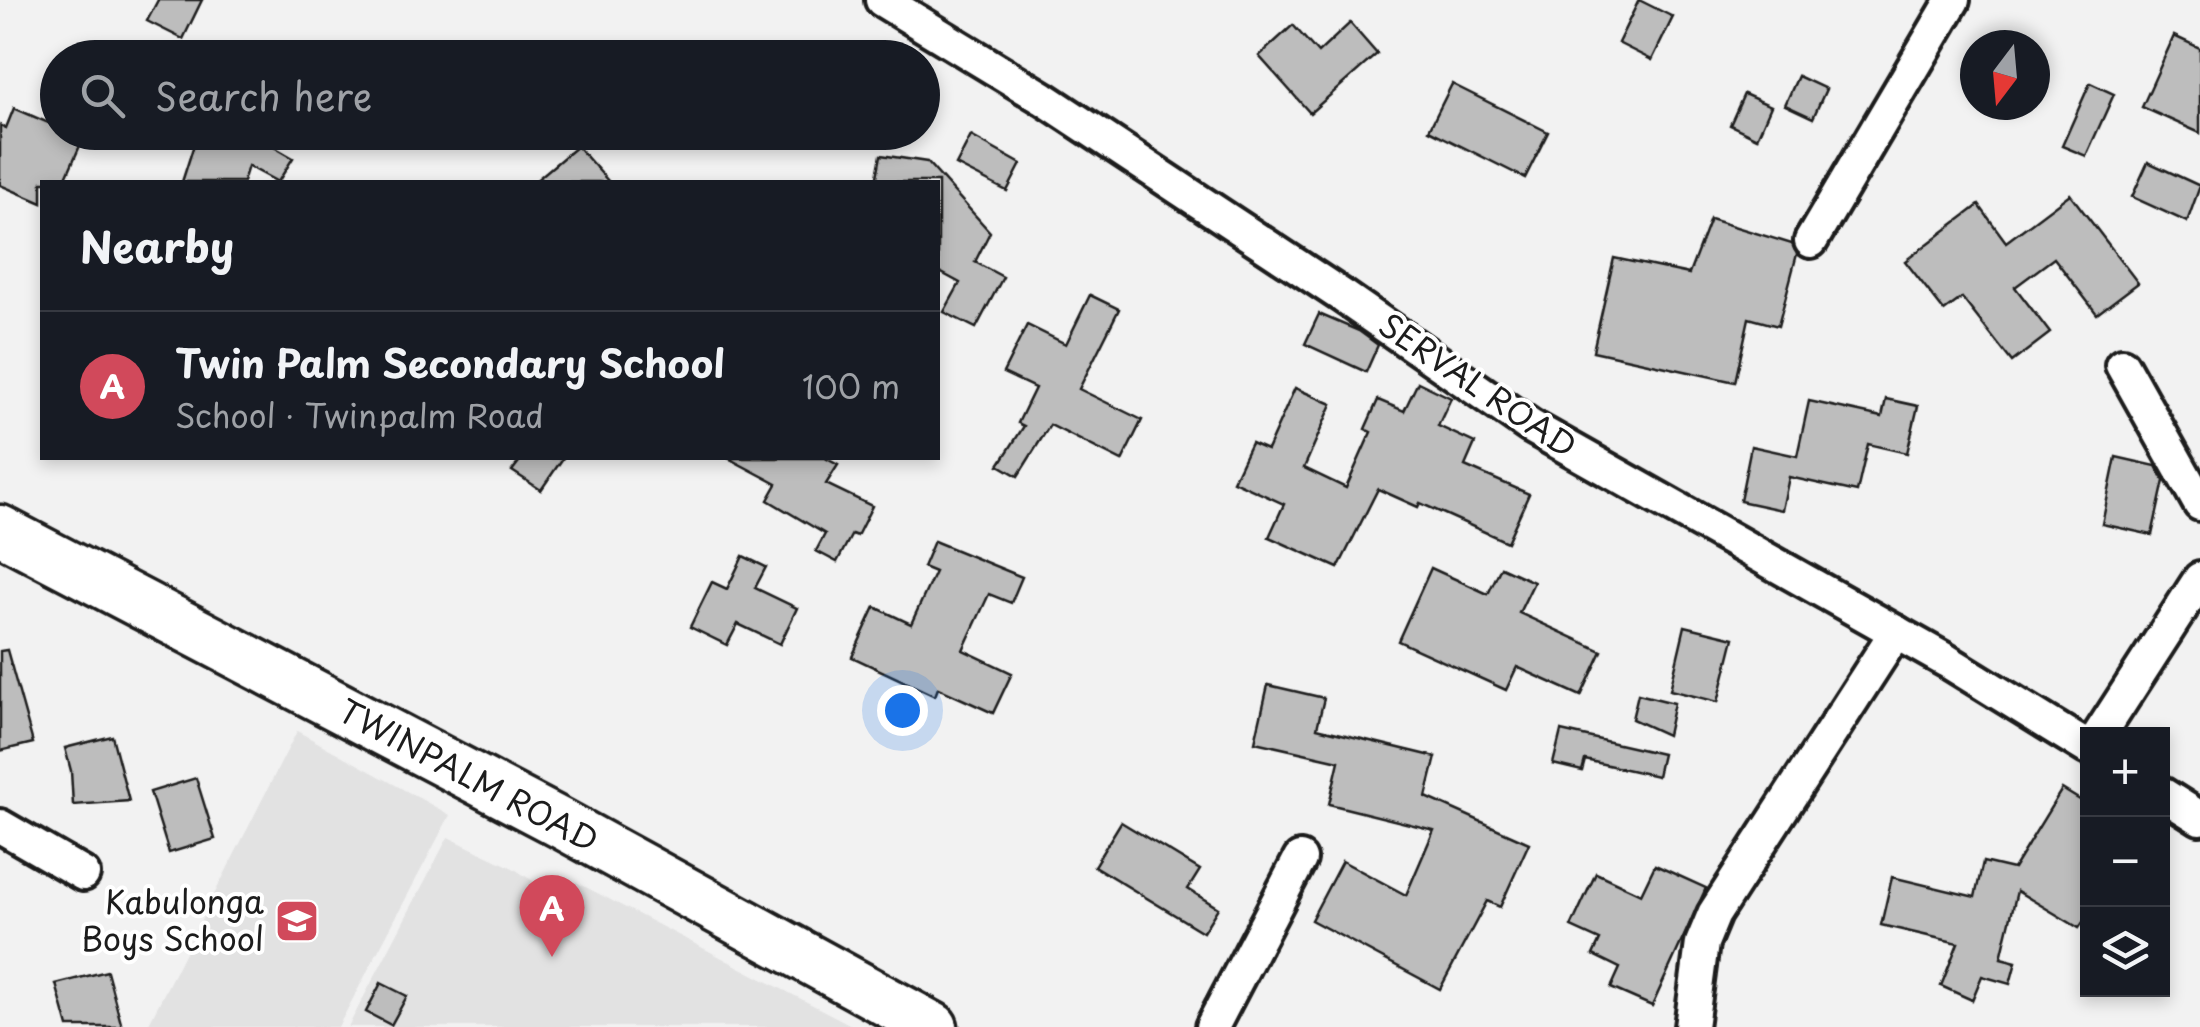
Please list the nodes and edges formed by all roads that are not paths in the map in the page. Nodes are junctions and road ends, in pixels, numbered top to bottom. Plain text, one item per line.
1 (882, 0) edge
2 (1953, 0) edge
3 (1811, 241) dead end
4 (2122, 365) dead end
5 (2200, 504) edge
6 (0, 530) edge
7 (2200, 579) edge
8 (1896, 632) junction
9 (2105, 727) edge
10 (2080, 743) edge
11 (2170, 799) edge
12 (2200, 818) edge
13 (0, 826) edge
14 (1300, 859) dead end
15 (83, 874) dead end
16 (933, 1027) edge
17 (1212, 1027) edge
18 (1691, 1027) edge

1 - 8 street, SERVAL ROAD
2 - 3 street
4 - 5 street
6 - 16 main road, TWINPALM ROAD
7 - 9 street
8 - 10 street, SERVAL ROAD
8 - 18 street
11 - 12 street
13 - 15 street
14 - 17 street

